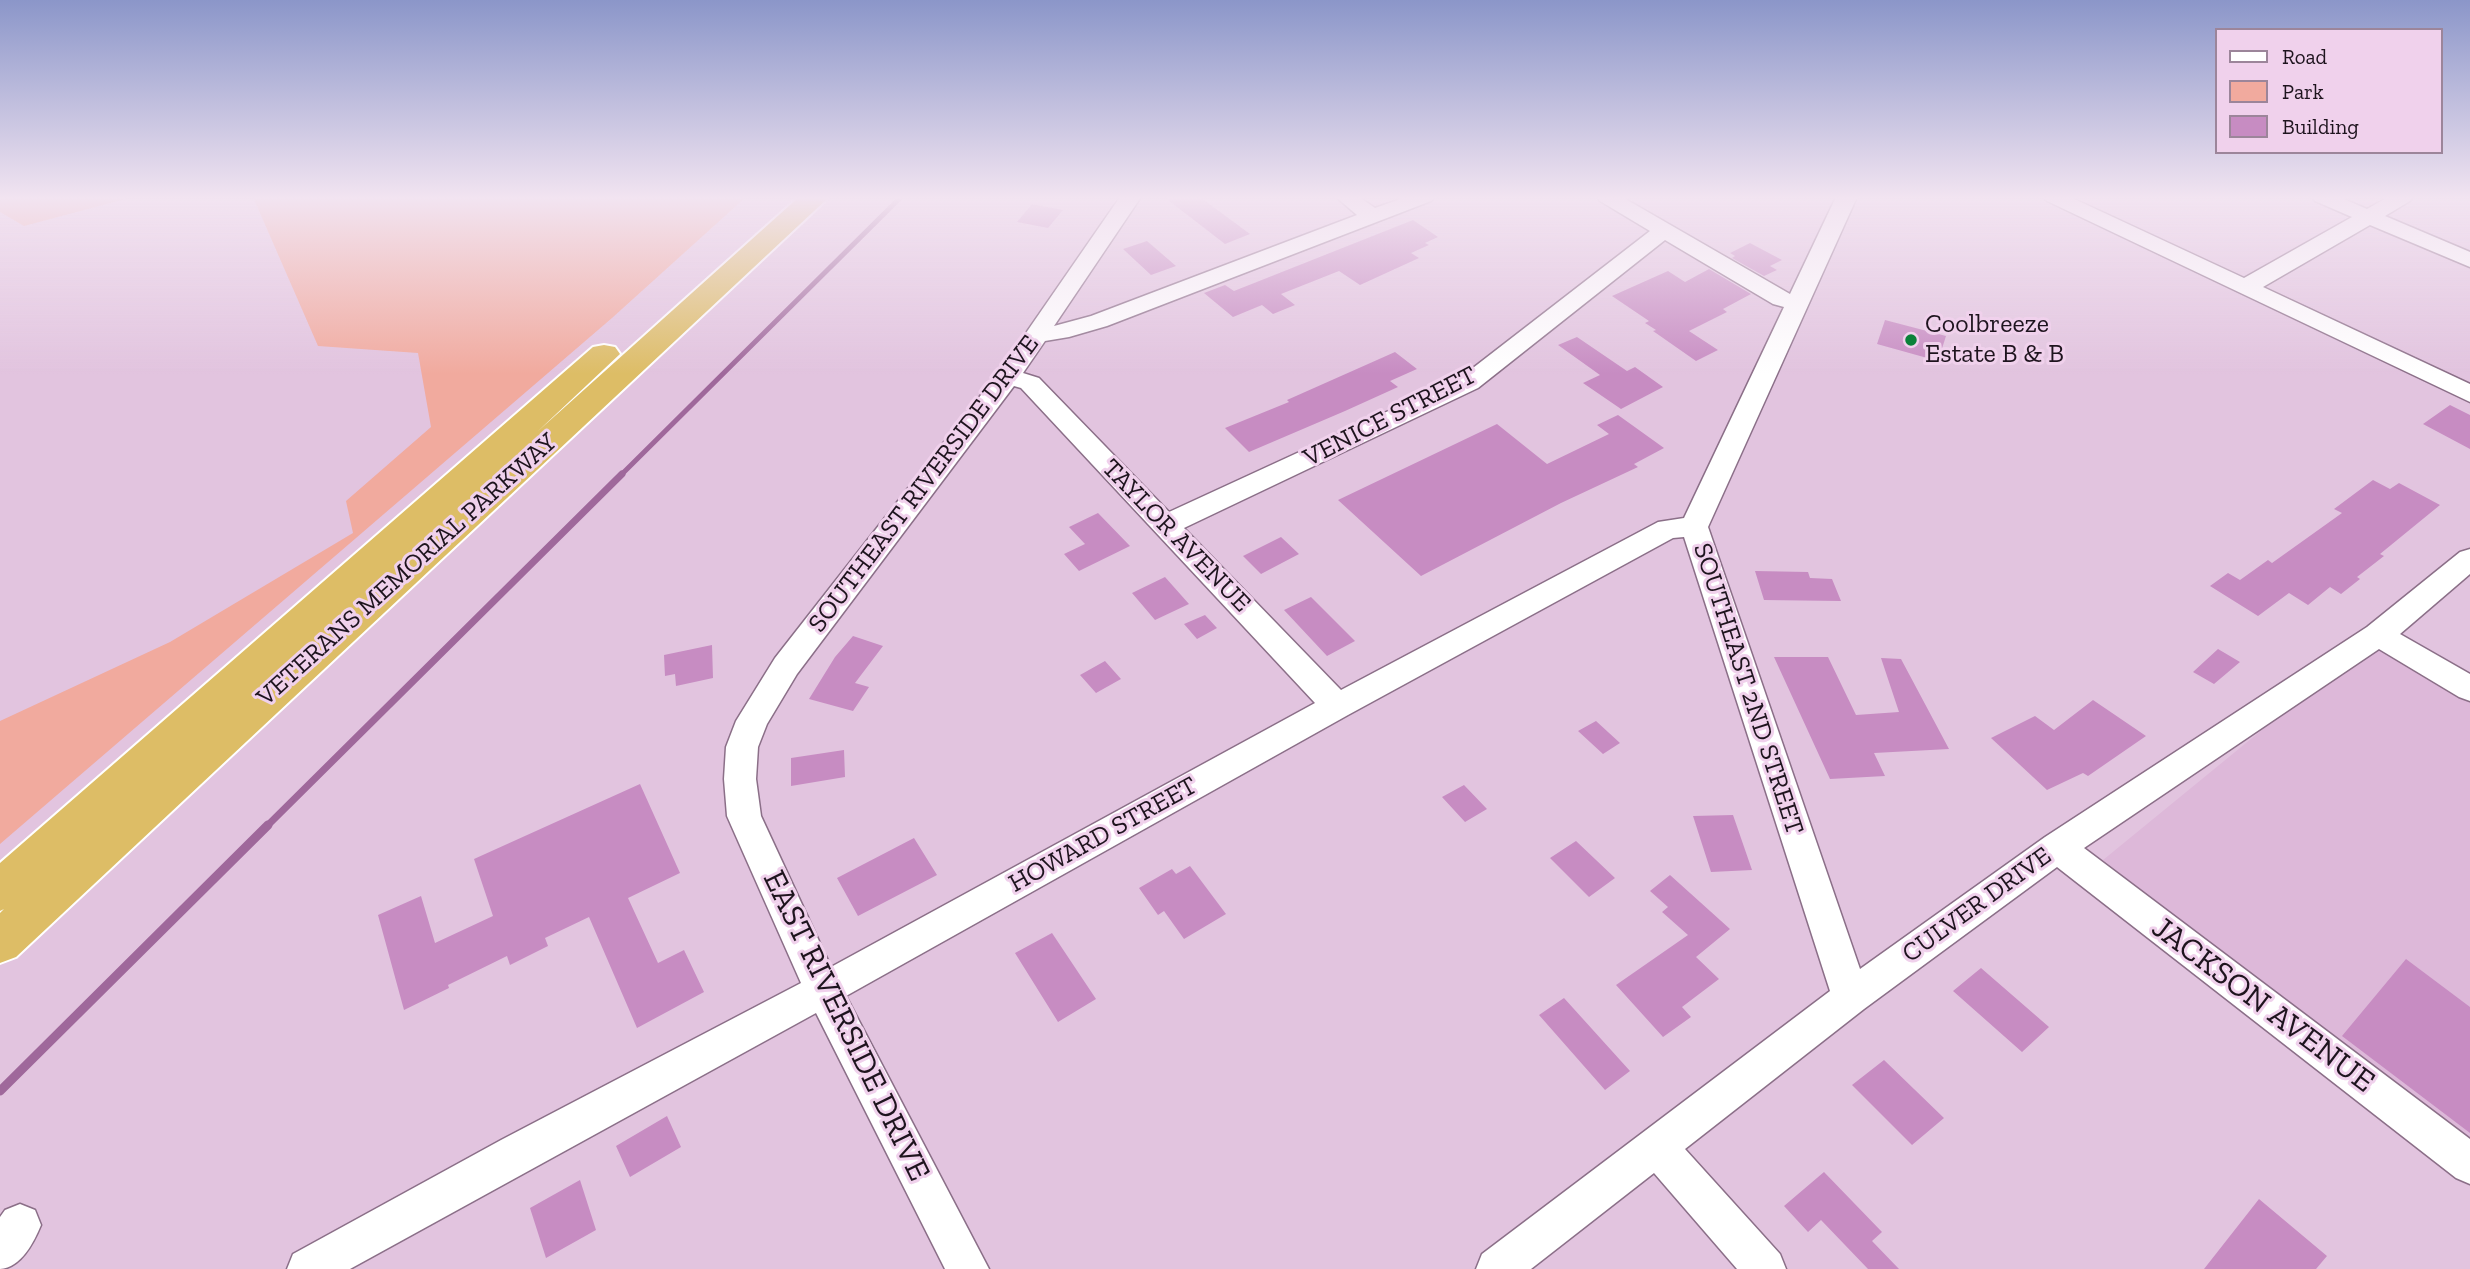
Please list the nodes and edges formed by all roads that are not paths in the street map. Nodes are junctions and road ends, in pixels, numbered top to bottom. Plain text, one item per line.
1 (714, 256) edge
2 (750, 256) edge
3 (1090, 256) edge
4 (1267, 256) edge
5 (1629, 256) edge
6 (1708, 256) edge
7 (1819, 256) edge
8 (2180, 256) edge
9 (2298, 256) edge
10 (2246, 287) junction
11 (1797, 303) junction
12 (1038, 333) junction
13 (1008, 377) junction
14 (2470, 394) edge
15 (1166, 525) junction
16 (1694, 527) junction
17 (2470, 559) edge
18 (2378, 635) junction
19 (2470, 689) edge
20 (1336, 706) junction
21 (740, 779) joint
22 (2057, 847) junction
23 (0, 891) edge
24 (0, 942) edge
25 (823, 990) junction
26 (1850, 997) junction
27 (1656, 1146) junction
28 (2470, 1164) edge
29 (308, 1269) edge
30 (968, 1269) edge
31 (1497, 1269) edge
32 (1765, 1269) edge

1 - 23 highway, VETERANS MEMORIAL PARKWAY
2 - 24 highway, VETERANS MEMORIAL PARKWAY
3 - 12 street, SOUTHEAST RIVERSIDE DRIVE
4 - 12 street
5 - 15 street, VENICE STREET
6 - 11 street
7 - 11 street, SOUTHEAST 2ND STREET
8 - 10 street
9 - 10 street
10 - 14 street
11 - 16 street, SOUTHEAST 2ND STREET
12 - 13 street, SOUTHEAST RIVERSIDE DRIVE
13 - 15 street, TAYLOR AVENUE
13 - 21 street, SOUTHEAST RIVERSIDE DRIVE
15 - 20 street, TAYLOR AVENUE
16 - 20 street, HOWARD STREET
16 - 26 street, SOUTHEAST 2ND STREET
17 - 18 street, CULVER DRIVE
18 - 19 street
18 - 22 street, CULVER DRIVE
20 - 25 street, HOWARD STREET
21 - 25 street, EAST RIVERSIDE DRIVE
22 - 26 street, CULVER DRIVE
22 - 28 street, JACKSON AVENUE
25 - 29 street, HOWARD STREET
25 - 30 street, EAST RIVERSIDE DRIVE
26 - 27 street, CULVER DRIVE
27 - 31 street, CULVER DRIVE
27 - 32 street

